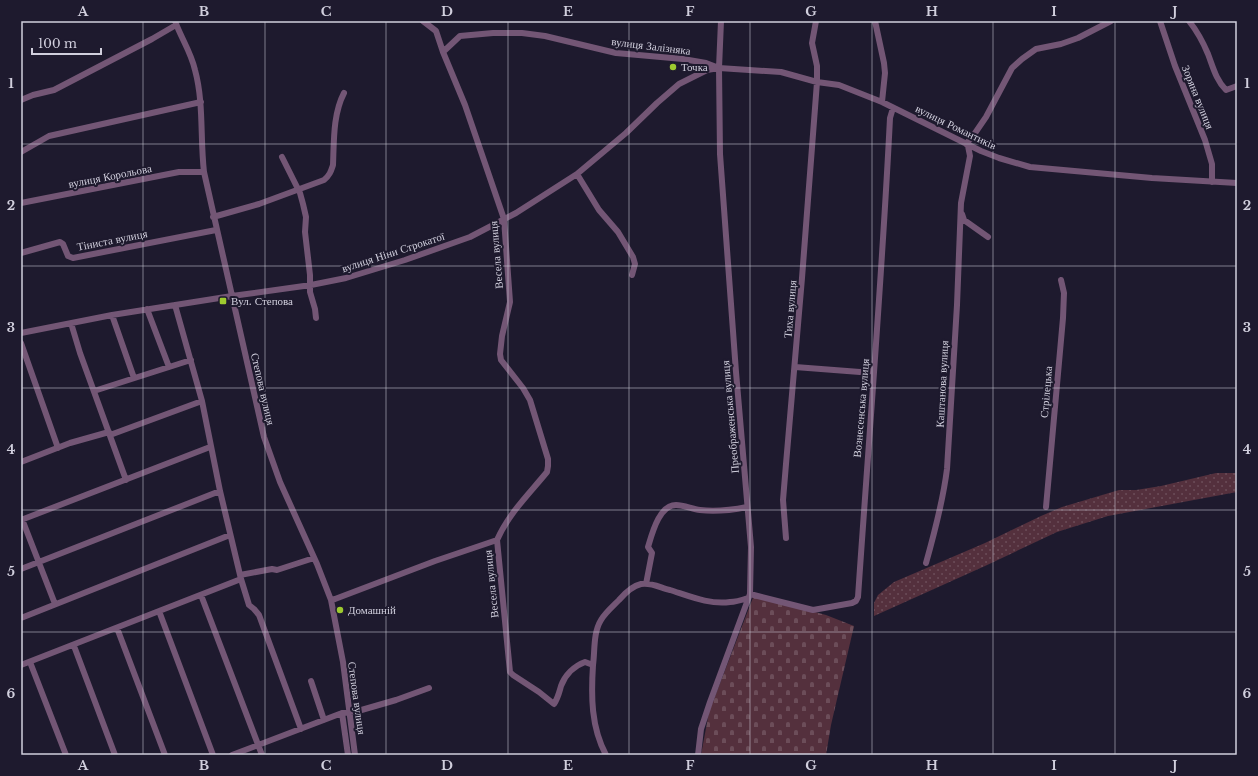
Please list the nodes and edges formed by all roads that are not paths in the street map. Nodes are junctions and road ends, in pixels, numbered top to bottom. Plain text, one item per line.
1 (423, 21) edge
2 (721, 21) edge
3 (816, 21) edge
4 (876, 21) edge
5 (1111, 21) edge
6 (1160, 21) edge
7 (1189, 21) edge
8 (175, 23) edge
9 (443, 52) junction
10 (719, 68) junction
11 (817, 82) junction
12 (1237, 86) edge
13 (344, 93) dead end
14 (21, 100) edge
15 (201, 102) junction
16 (882, 102) junction
17 (893, 108) junction
18 (967, 145) junction
19 (21, 152) edge
20 (282, 157) dead end
21 (204, 172) junction
22 (577, 174) junction
23 (1212, 182) junction
24 (1237, 183) edge
25 (298, 189) junction
26 (21, 203) edge
27 (961, 212) junction
28 (213, 217) junction
29 (504, 220) junction
30 (216, 230) junction
31 (988, 237) dead end
32 (21, 253) edge
33 (632, 275) dead end
34 (1061, 280) dead end
35 (311, 285) junction
36 (232, 296) junction
37 (175, 305) junction
38 (147, 309) junction
39 (112, 315) junction
40 (316, 318) dead end
41 (71, 323) junction
42 (21, 333) edge
43 (21, 343) edge
44 (191, 360) junction
45 (169, 367) junction
46 (795, 367) junction
47 (874, 371) junction
48 (134, 378) junction
49 (94, 391) junction
50 (202, 401) junction
51 (110, 433) junction
52 (210, 447) junction
53 (58, 448) junction
54 (21, 462) edge
55 (126, 480) junction
56 (220, 491) junction
57 (1046, 506) dead end
58 (747, 507) junction
59 (22, 520) edge
60 (230, 535) junction
61 (786, 538) dead end
62 (497, 540) junction
63 (314, 558) junction
64 (39, 562) junction
65 (926, 563) dead end
66 (21, 569) edge
67 (241, 577) junction
68 (646, 584) junction
69 (201, 595) junction
70 (749, 596) junction
71 (331, 600) junction
72 (55, 604) junction
73 (159, 611) junction
74 (21, 618) edge
75 (117, 628) junction
76 (74, 646) junction
77 (30, 662) junction
78 (21, 665) edge
79 (592, 665) junction
80 (311, 681) dead end
81 (429, 688) dead end
82 (350, 711) junction
83 (342, 713) junction
84 (324, 720) junction
85 (300, 729) junction
86 (259, 745) junction
87 (66, 755) edge
88 (115, 755) edge
89 (165, 755) edge
90 (213, 755) edge
91 (232, 755) edge
92 (262, 755) edge
93 (348, 755) edge
94 (355, 755) edge
95 (606, 755) edge
96 (698, 755) edge

1 - 9 street, Весела вулиця
2 - 10 street, Преображенська вулиця
3 - 11 street, Тиха вулиця
4 - 16 street
5 - 18 street
6 - 23 street, Зоряна вулиця
7 - 12 street
8 - 14 street
8 - 15 street, Степова вулиця
9 - 10 street, вулиця Залізняка
9 - 29 street, Весела вулиця
10 - 11 street, вулиця Романтиків
10 - 22 street, вулиця Ніни Строкатої
10 - 58 street, Преображенська вулиця
11 - 16 street, вулиця Романтиків
11 - 46 street, Тиха вулиця
13 - 25 street
15 - 19 street
15 - 21 street, Степова вулиця
16 - 17 street, вулиця Романтиків
17 - 18 street, вулиця Романтиків
17 - 47 street, Вознесенська вулиця
18 - 23 street, вулиця Романтиків
18 - 27 street, Каштанова вулиця
20 - 25 street
21 - 26 street, вулиця Корольова
21 - 28 street, Степова вулиця
22 - 29 street, вулиця Ніни Строкатої
22 - 33 street
23 - 24 street, вулиця Романтиків
25 - 28 street
25 - 35 street
27 - 31 street
27 - 65 street, Каштанова вулиця
28 - 30 street, Степова вулиця
29 - 35 street, вулиця Ніни Строкатої
29 - 62 street, Весела вулиця
30 - 32 street, Тіниста вулиця
30 - 36 street, Степова вулиця
34 - 57 street, Стрілецька
35 - 36 street, вулиця Ніни Строкатої
35 - 40 street
36 - 37 street, вулиця Ніни Строкатої
36 - 63 street, Степова вулиця
37 - 38 street, вулиця Ніни Строкатої
37 - 44 street
38 - 39 street, вулиця Ніни Строкатої
38 - 45 street
39 - 41 street, вулиця Ніни Строкатої
39 - 48 street
41 - 42 street, вулиця Ніни Строкатої
41 - 49 street
43 - 53 street
44 - 45 street
44 - 50 street
45 - 48 street
46 - 47 street
46 - 61 street, Тиха вулиця
47 - 70 street, Вознесенська вулиця
48 - 49 street
49 - 51 street
50 - 51 street
50 - 52 street
51 - 53 street
51 - 55 street
52 - 55 street
52 - 56 street
53 - 54 street
55 - 59 street
56 - 60 street
56 - 64 street
58 - 68 street
58 - 70 street, Преображенська вулиця
59 - 64 street
60 - 67 street
60 - 72 street
62 - 71 street
62 - 79 street, Весела вулиця
63 - 67 street
63 - 71 street, Степова вулиця
64 - 66 street
64 - 72 street
67 - 69 street
67 - 85 street
68 - 70 street
68 - 79 street
69 - 73 street
69 - 86 street
70 - 96 street, Преображенська вулиця
71 - 82 street, Степова вулиця
72 - 74 street
73 - 75 street
73 - 90 street
75 - 76 street
75 - 89 street
76 - 77 street
76 - 88 street
77 - 78 street
77 - 87 street
79 - 95 street
80 - 84 street
81 - 82 street
82 - 83 street
82 - 94 street, Степова вулиця
83 - 84 street
83 - 93 street
84 - 85 street
85 - 86 street
86 - 91 street
86 - 92 street

